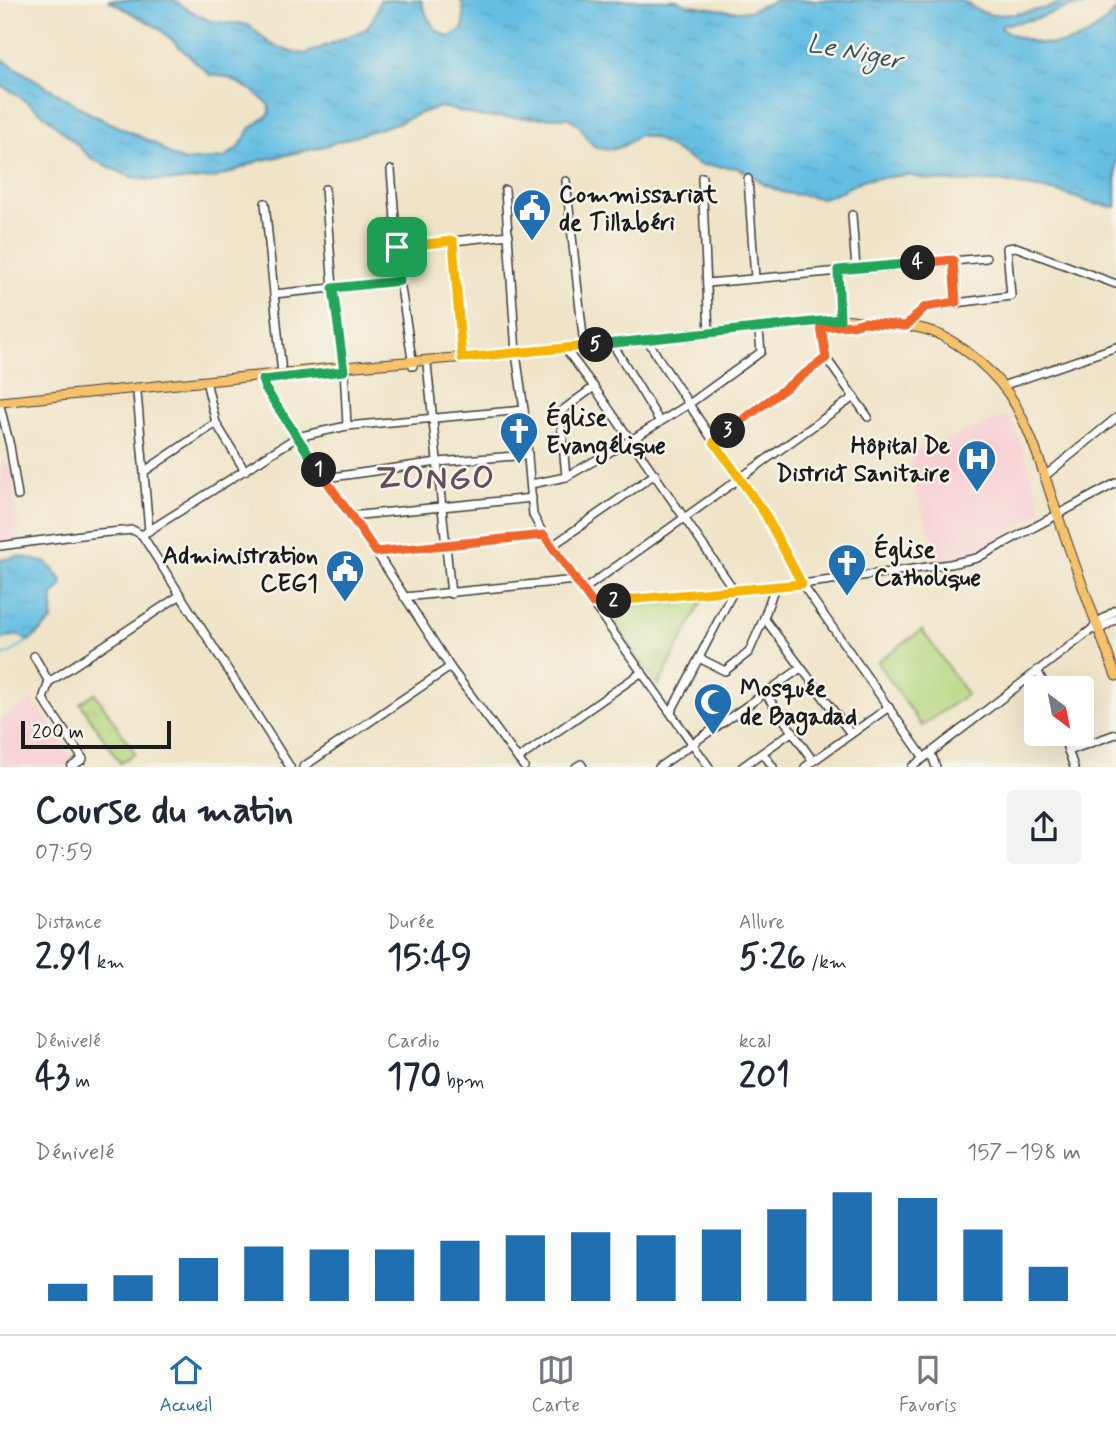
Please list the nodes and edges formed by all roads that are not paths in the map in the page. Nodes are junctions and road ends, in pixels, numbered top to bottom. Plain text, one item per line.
1 (391, 170) dead end
2 (702, 177) dead end
3 (748, 179) dead end
4 (566, 181) dead end
5 (325, 189) dead end
6 (505, 190) dead end
7 (265, 203) dead end
8 (852, 215) dead end
9 (509, 235) junction
10 (453, 241) junction
11 (397, 247) junction
12 (986, 258) dead end
13 (953, 260) junction
14 (856, 269) junction
15 (838, 270) junction
16 (755, 278) junction
17 (400, 281) junction
18 (707, 283) junction
19 (1116, 284) edge
20 (333, 288) junction
21 (274, 294) junction
22 (956, 302) junction
23 (840, 319) junction
24 (864, 322) junction
25 (906, 326) junction
26 (821, 327) junction
27 (759, 331) junction
28 (709, 333) junction
29 (649, 342) junction
30 (613, 345) junction
31 (584, 346) junction
32 (1116, 347) edge
33 (567, 351) junction
34 (517, 355) junction
35 (462, 358) junction
36 (826, 358) junction
37 (413, 364) junction
38 (427, 364) junction
39 (344, 369) junction
40 (282, 374) junction
41 (262, 378) junction
42 (206, 385) junction
43 (1002, 386) junction
44 (594, 387) junction
45 (137, 393) junction
46 (854, 397) junction
47 (689, 404) junction
48 (0, 405) edge
49 (524, 410) junction
50 (433, 418) junction
51 (868, 418) dead end
52 (1116, 418) edge
53 (660, 422) junction
54 (216, 423) junction
55 (347, 425) junction
56 (297, 437) junction
57 (631, 440) junction
58 (714, 442) junction
59 (528, 455) junction
60 (438, 462) junction
61 (145, 471) junction
62 (245, 471) junction
63 (654, 474) junction
64 (1045, 475) junction
65 (566, 477) junction
66 (325, 478) junction
67 (740, 478) junction
68 (1116, 483) edge
69 (531, 484) junction
70 (18, 496) dead end
71 (532, 498) junction
72 (442, 507) junction
73 (1058, 515) junction
74 (350, 516) junction
75 (685, 517) junction
76 (146, 533) junction
77 (544, 535) junction
78 (446, 545) junction
79 (0, 546) edge
80 (552, 546) junction
81 (376, 552) junction
82 (576, 580) junction
83 (802, 584) junction
84 (775, 586) junction
85 (583, 590) junction
86 (734, 590) junction
87 (451, 594) junction
88 (180, 596) junction
89 (404, 597) junction
90 (592, 603) junction
91 (1116, 610) edge
92 (764, 618) junction
93 (1116, 619) edge
94 (1096, 628) junction
95 (33, 656) dead end
96 (699, 658) junction
97 (450, 667) junction
98 (801, 668) junction
99 (1037, 670) junction
100 (642, 671) junction
101 (1040, 676) edge
102 (1116, 676) edge
103 (49, 682) junction
104 (765, 693) junction
105 (889, 707) junction
106 (671, 712) junction
107 (793, 732) junction
108 (851, 734) junction
109 (1116, 734) edge
110 (693, 743) junction
111 (1067, 746) edge
112 (1069, 751) junction
113 (763, 753) junction
114 (928, 756) junction
115 (518, 759) junction
116 (813, 761) junction
117 (71, 767) edge
118 (290, 767) edge
119 (303, 767) edge
120 (524, 767) edge
121 (576, 767) edge
122 (583, 767) edge
123 (659, 767) edge
124 (709, 767) edge
125 (742, 767) edge
126 (773, 767) edge
127 (805, 767) edge
128 (912, 767) edge
129 (936, 767) edge
130 (1074, 767) edge

1 - 11 street
2 - 18 street
3 - 16 street
4 - 31 street
5 - 20 street
6 - 9 street
7 - 21 street
8 - 14 street
9 - 10 street
9 - 34 street
10 - 11 street
10 - 35 street
11 - 17 street
12 - 13 street
13 - 14 street
13 - 22 street
14 - 15 street
15 - 16 street
15 - 23 street
16 - 18 street
17 - 20 street
17 - 37 street
18 - 28 street
19 - 22 street
20 - 21 street
20 - 39 street
21 - 40 street
22 - 25 street
23 - 24 main road
23 - 28 main road
24 - 25 main road
24 - 26 main road
25 - 43 main road
26 - 27 main road
26 - 36 street
27 - 29 main road
27 - 47 street
28 - 29 main road
29 - 30 main road
29 - 47 street
30 - 31 main road
30 - 33 main road
30 - 53 street
31 - 34 main road
32 - 43 street
33 - 34 main road
33 - 44 street
34 - 35 main road
34 - 38 main road
34 - 49 street
35 - 37 main road
36 - 46 street
36 - 58 street
37 - 38 main road
37 - 39 main road
38 - 50 street
39 - 40 main road
39 - 41 main road
39 - 55 street
40 - 41 main road
41 - 42 main road
41 - 48 main road
41 - 56 street
42 - 45 main road
42 - 54 street
43 - 64 main road
44 - 57 street
44 - 65 street
45 - 48 main road
45 - 61 street
46 - 51 street
46 - 67 street
47 - 53 street
47 - 58 street
48 - 70 street
49 - 50 street
49 - 59 street
50 - 55 street
50 - 60 street
52 - 64 street
53 - 57 street
54 - 61 street
54 - 62 street
55 - 56 street
56 - 62 street
56 - 66 street
57 - 63 street
57 - 65 street
58 - 67 street
59 - 60 street
59 - 69 street
60 - 66 street
60 - 72 street
61 - 76 street
62 - 76 street
63 - 75 street
63 - 80 street
64 - 73 main road
65 - 69 street
66 - 74 street
67 - 75 street
67 - 83 street
68 - 73 street
69 - 71 street
71 - 72 street
71 - 77 street
72 - 74 street
72 - 78 street
73 - 83 street
73 - 94 main road
74 - 81 street
75 - 85 street
75 - 86 street
76 - 79 street
76 - 88 street
77 - 78 street
77 - 80 street
78 - 81 street
78 - 87 street
80 - 82 street
81 - 89 street
82 - 85 street
82 - 87 street
83 - 84 street
83 - 105 street
84 - 86 street
84 - 92 street
85 - 90 street
86 - 90 street
86 - 96 street
87 - 89 street
88 - 103 street
88 - 118 street
89 - 97 street
90 - 100 street
91 - 94 street
92 - 96 street
92 - 98 street
93 - 94 street
94 - 99 street
94 - 102 main road
95 - 103 street
96 - 106 street
97 - 115 street
97 - 119 street
98 - 104 street
98 - 108 street
99 - 101 street
99 - 114 street
100 - 106 street
100 - 115 street
103 - 117 street
104 - 107 street
104 - 110 street
105 - 108 street
105 - 114 street
106 - 110 street
107 - 113 street
107 - 116 street
108 - 116 street
109 - 112 street
110 - 123 street
110 - 124 street
111 - 112 street
112 - 130 street
113 - 125 street
113 - 126 street
114 - 128 street
114 - 129 street
115 - 120 street
116 - 127 street
121 - 122 street

